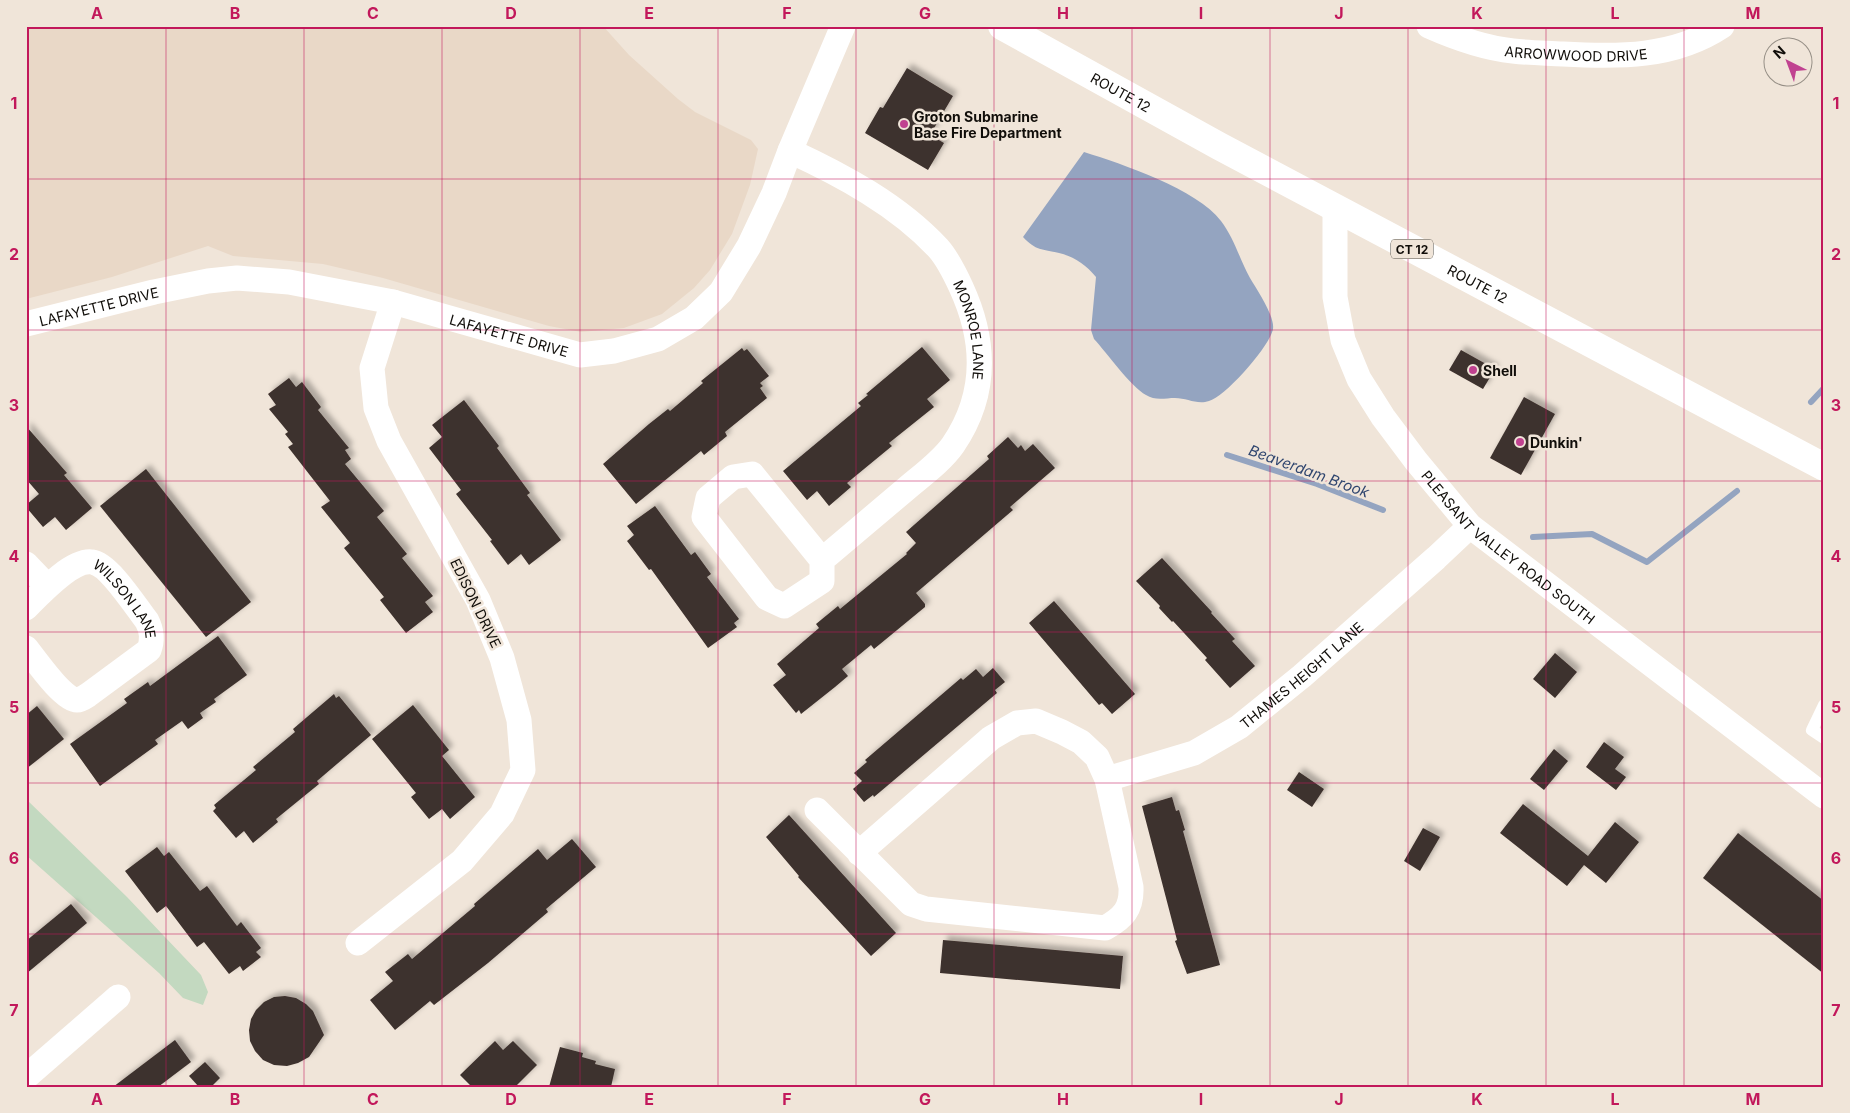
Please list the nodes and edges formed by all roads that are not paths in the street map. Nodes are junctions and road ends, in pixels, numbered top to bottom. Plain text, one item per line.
1 (843, 26) edge
2 (1002, 26) edge
3 (1429, 26) edge
4 (1722, 26) edge
5 (790, 151) junction
6 (1335, 208) junction
7 (393, 302) junction
8 (26, 324) edge
9 (1824, 467) edge
10 (1470, 526) junction
11 (822, 560) junction
12 (26, 564) edge
13 (47, 586) junction
14 (26, 608) edge
15 (26, 648) edge
16 (1824, 705) edge
17 (1824, 738) edge
18 (1107, 779) junction
19 (1824, 796) edge
20 (817, 810) dead end
21 (859, 852) junction
22 (358, 943) dead end
23 (118, 997) dead end
24 (26, 1077) edge

1 - 5 street, LAFAYETTE DRIVE
2 - 6 highway, ROUTE 12 / CT 12
3 - 4 street, ARROWWOOD DRIVE
5 - 7 street, LAFAYETTE DRIVE
5 - 11 street, MONROE LANE
6 - 9 highway, ROUTE 12 / CT 12
6 - 10 street, PLEASANT VALLEY ROAD SOUTH
7 - 8 street, LAFAYETTE DRIVE
7 - 22 street, EDISON DRIVE
10 - 18 street, THAMES HEIGHT LANE
10 - 19 street, PLEASANT VALLEY ROAD SOUTH
11 - 11 street
12 - 13 street
13 - 14 street, WILSON LANE
13 - 15 street, WILSON LANE
16 - 17 lane
18 - 21 street
18 - 21 street
20 - 21 street
23 - 24 street

